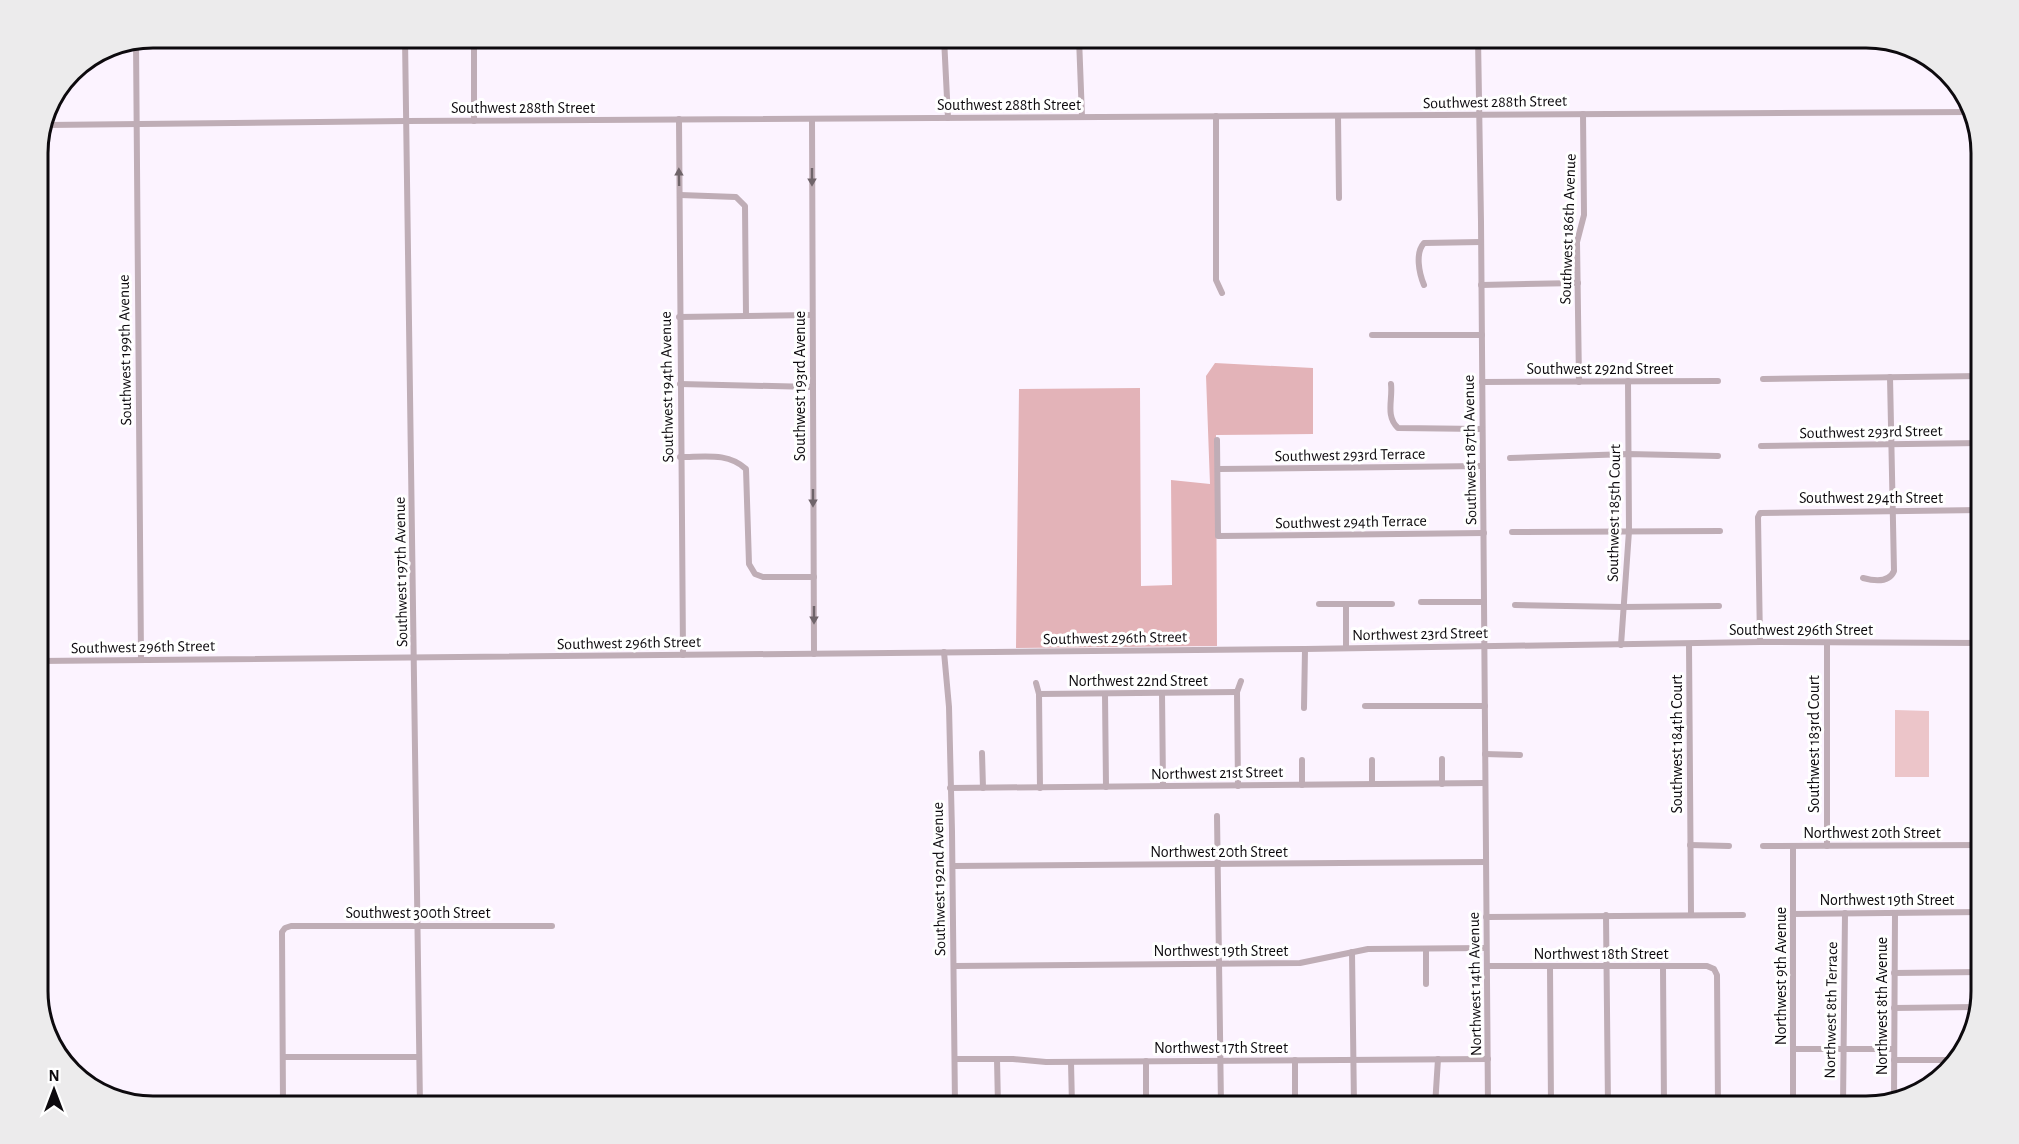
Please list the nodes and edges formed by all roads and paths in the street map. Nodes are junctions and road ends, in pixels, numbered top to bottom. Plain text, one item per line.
1 (405, 48) edge
2 (474, 48) edge
3 (944, 48) edge
4 (1079, 48) edge
5 (1478, 48) edge
6 (136, 50) edge
7 (1963, 112) edge
8 (1583, 114) junction
9 (1479, 115) junction
10 (1216, 116) junction
11 (1338, 116) junction
12 (1082, 117) junction
13 (948, 118) junction
14 (679, 119) junction
15 (812, 119) junction
16 (406, 120) junction
17 (474, 120) junction
18 (135, 124) junction
19 (52, 125) edge
20 (680, 195) junction
21 (1339, 198) dead end
22 (1481, 242) junction
23 (1578, 283) junction
24 (1424, 285) dead end
25 (1481, 285) junction
26 (1222, 293) dead end
27 (812, 315) junction
28 (746, 316) junction
29 (679, 317) junction
30 (1482, 334) junction
31 (1372, 335) dead end
32 (1971, 376) edge
33 (1890, 377) junction
34 (1763, 380) dead end
35 (1579, 381) junction
36 (1628, 381) junction
37 (1718, 381) dead end
38 (1482, 382) junction
39 (680, 384) junction
40 (1391, 384) dead end
41 (813, 387) junction
42 (1482, 429) junction
43 (1217, 440) dead end
44 (1971, 443) edge
45 (1892, 444) junction
46 (1761, 446) dead end
47 (1628, 454) junction
48 (1718, 456) dead end
49 (680, 457) junction
50 (1509, 458) dead end
51 (1482, 466) junction
52 (1218, 469) junction
53 (1893, 510) junction
54 (1971, 510) edge
55 (1629, 531) junction
56 (1719, 531) dead end
57 (1484, 532) junction
58 (1512, 532) dead end
59 (814, 577) junction
60 (1863, 578) dead end
61 (1421, 602) dead end
62 (1484, 602) junction
63 (1318, 604) dead end
64 (1346, 604) junction
65 (1392, 604) dead end
66 (1515, 605) dead end
67 (1719, 606) dead end
68 (1623, 607) junction
69 (1760, 642) junction
70 (1827, 643) junction
71 (1971, 643) edge
72 (1689, 644) junction
73 (1621, 645) junction
74 (1484, 646) junction
75 (1346, 648) junction
76 (1305, 649) junction
77 (1220, 650) joint
78 (944, 652) junction
79 (814, 654) junction
80 (682, 656) junction
81 (415, 658) junction
82 (141, 659) junction
83 (48, 661) edge
84 (1241, 681) dead end
85 (1036, 683) dead end
86 (1237, 692) junction
87 (1162, 693) junction
88 (1040, 694) junction
89 (1105, 694) junction
90 (1365, 706) dead end
91 (1485, 706) junction
92 (1304, 708) dead end
93 (982, 753) dead end
94 (1485, 754) junction
95 (1520, 755) dead end
96 (1442, 759) dead end
97 (1302, 760) dead end
98 (1372, 760) dead end
99 (1485, 783) junction
100 (1372, 784) junction
101 (1442, 784) junction
102 (1302, 785) junction
103 (1163, 786) junction
104 (1238, 786) junction
105 (1106, 787) junction
106 (950, 788) junction
107 (983, 788) junction
108 (1040, 788) junction
109 (1217, 816) dead end
110 (1690, 845) junction
111 (1971, 845) edge
112 (1729, 846) dead end
113 (1763, 846) dead end
114 (1793, 846) junction
115 (1827, 846) junction
116 (1486, 862) junction
117 (1217, 865) junction
118 (953, 866) junction
119 (1971, 912) edge
120 (1845, 913) junction
121 (1895, 913) junction
122 (1691, 914) junction
123 (1793, 914) junction
124 (1606, 915) junction
125 (1743, 915) dead end
126 (1486, 917) junction
127 (417, 925) junction
128 (552, 926) dead end
129 (1486, 948) junction
130 (1426, 949) junction
131 (1352, 952) junction
132 (1219, 964) junction
133 (954, 966) junction
134 (1487, 966) junction
135 (1550, 967) junction
136 (1606, 967) junction
137 (1662, 967) junction
138 (1971, 972) edge
139 (1894, 973) junction
140 (1426, 984) dead end
141 (1970, 1007) edge
142 (1894, 1008) junction
143 (1794, 1049) junction
144 (1844, 1049) junction
145 (1894, 1049) junction
146 (283, 1057) junction
147 (419, 1057) junction
148 (955, 1059) junction
149 (997, 1059) junction
150 (1438, 1059) junction
151 (1488, 1059) junction
152 (1220, 1060) junction
153 (1295, 1060) junction
154 (1353, 1060) junction
155 (1894, 1060) junction
156 (1944, 1060) edge
157 (1146, 1061) junction
158 (1071, 1062) junction
159 (1894, 1092) edge
160 (283, 1096) edge
161 (420, 1096) edge
162 (955, 1096) edge
163 (998, 1096) edge
164 (1072, 1096) edge
165 (1146, 1096) edge
166 (1221, 1096) edge
167 (1296, 1096) edge
168 (1354, 1096) edge
169 (1437, 1096) edge
170 (1488, 1096) edge
171 (1551, 1096) edge
172 (1608, 1096) edge
173 (1664, 1096) edge
174 (1718, 1096) edge
175 (1793, 1096) edge
176 (1843, 1096) edge

1 - 16 street, Southwest 197th Avenue
2 - 17 street
3 - 13 street
4 - 12 street
5 - 9 street, Southwest 187th Avenue
6 - 18 street, Southwest 199th Avenue
7 - 8 street, Southwest 288th Street
8 - 9 street, Southwest 288th Street
8 - 23 street, Southwest 186th Avenue
9 - 11 street, Southwest 288th Street
9 - 22 street, Southwest 187th Avenue
10 - 11 street, Southwest 288th Street
10 - 12 street, Southwest 288th Street
10 - 26 street
11 - 21 street
12 - 13 street, Southwest 288th Street
13 - 15 street, Southwest 288th Street
14 - 15 street, Southwest 288th Street
14 - 17 street, Southwest 288th Street
20 -> 14 street, Southwest 194th Avenue
15 -> 27 street, Southwest 193rd Avenue
16 - 17 street, Southwest 288th Street
16 - 18 street, Southwest 288th Street
16 - 81 street, Southwest 197th Avenue
18 - 19 street, Southwest 288th Street
18 - 82 street, Southwest 199th Avenue
20 - 28 street
20 - 29 street, Southwest 194th Avenue
22 - 24 street
22 - 25 street, Southwest 187th Avenue
23 - 25 street
23 - 35 street, Southwest 186th Avenue
25 - 30 street, Southwest 187th Avenue
27 - 28 street
27 - 41 street, Southwest 193rd Avenue
28 - 29 street
29 - 39 street, Southwest 194th Avenue
30 - 31 street
30 - 38 street, Southwest 187th Avenue
32 - 33 street
33 - 34 street
33 - 45 street
35 - 36 street, Southwest 292nd Street
35 - 38 street, Southwest 292nd Street
36 - 37 street, Southwest 292nd Street
36 - 47 street, Southwest 185th Court
38 - 42 street, Southwest 187th Avenue
39 - 41 street
39 - 49 street, Southwest 194th Avenue
40 - 42 street, Southwest 293rd Terrace
41 -> 59 street, Southwest 193rd Avenue
42 - 51 street, Southwest 187th Avenue
43 - 52 street
44 - 45 street, Southwest 293rd Street
45 - 46 street, Southwest 293rd Street
45 - 53 street
47 - 48 street
47 - 50 street
47 - 55 street, Southwest 185th Court
49 - 59 street
49 - 80 street, Southwest 194th Avenue
51 - 52 street, Southwest 293rd Terrace
51 - 57 street, Southwest 187th Avenue
52 - 57 street, Southwest 294th Terrace
53 - 54 street, Southwest 294th Street
53 - 60 street
53 - 69 street, Southwest 294th Street
55 - 56 street
55 - 58 street
55 - 68 street, Southwest 185th Court
57 - 62 street, Southwest 187th Avenue
59 -> 79 street, Southwest 193rd Avenue
61 - 62 street
62 - 74 street, Southwest 187th Avenue
63 - 64 street
64 - 65 street
64 - 75 street
66 - 68 street
67 - 68 street
68 - 73 street, Southwest 185th Court
69 - 70 street, Southwest 296th Street
69 - 72 street, Southwest 296th Street
70 - 71 street, Southwest 296th Street
70 - 115 street, Southwest 183rd Court
72 - 73 street, Southwest 296th Street
72 - 110 street, Southwest 184th Court
73 - 74 street, Northwest 23rd Street
74 - 75 street, Northwest 23rd Street
74 - 91 street, Southwest 187th Avenue
75 - 76 street, Northwest 23rd Street
76 - 77 street, Northwest 23rd Street
76 - 92 street
77 - 78 street, Southwest 296th Street
78 - 79 street, Southwest 296th Street
78 - 106 street, Southwest 192nd Avenue
79 - 80 street, Southwest 296th Street
80 - 81 street, Southwest 296th Street
81 - 82 street, Southwest 296th Street
81 - 127 street, Southwest 197th Avenue
82 - 83 street, Southwest 296th Street
84 - 86 street
85 - 88 street
86 - 87 street, Northwest 22nd Street
86 - 104 street
87 - 89 street, Northwest 22nd Street
87 - 103 street
88 - 89 street, Northwest 22nd Street
88 - 108 street
89 - 105 street
90 - 91 street
91 - 94 street, Southwest 187th Avenue
93 - 107 street
94 - 95 street
94 - 99 street, Southwest 187th Avenue
96 - 101 street
97 - 102 street
98 - 100 street
99 - 101 street, Northwest 21st Street
99 - 116 street, Southwest 187th Avenue
100 - 101 street, Northwest 21st Street
100 - 102 street, Northwest 21st Street
102 - 104 street, Northwest 21st Street
103 - 104 street, Northwest 21st Street
103 - 105 street, Northwest 21st Street
105 - 108 street, Northwest 21st Street
106 - 107 street, Northwest 21st Street
106 - 118 street, Southwest 192nd Avenue
107 - 108 street, Northwest 21st Street
109 - 117 street
110 - 112 street
110 - 122 street, Southwest 184th Court
111 - 115 street, Northwest 20th Street
113 - 114 street, Northwest 20th Street
114 - 115 street, Northwest 20th Street
114 - 123 street, Northwest 9th Avenue
116 - 117 street, Northwest 20th Street
116 - 126 street, Northwest 14th Avenue
117 - 118 street, Northwest 20th Street
117 - 132 street
118 - 133 street, Southwest 192nd Avenue
119 - 121 street, Northwest 19th Street
120 - 121 street, Northwest 19th Street
120 - 123 street, Northwest 19th Street
120 - 144 street, Northwest 8th Terrace
121 - 139 street, Northwest 8th Avenue
122 - 124 street
122 - 125 street
123 - 143 street, Northwest 9th Avenue
124 - 126 street
124 - 136 street
126 - 129 street, Northwest 14th Avenue
127 - 128 street, Southwest 300th Street
127 - 146 street, Southwest 300th Street
127 - 147 street, Southwest 197th Avenue
129 - 130 street, Northwest 19th Street
129 - 134 street, Northwest 14th Avenue
130 - 131 street, Northwest 19th Street
130 - 140 street
131 - 132 street, Northwest 19th Street
131 - 154 street
132 - 133 street, Northwest 19th Street
132 - 152 street
133 - 148 street, Southwest 192nd Avenue
134 - 135 street, Northwest 18th Street
134 - 151 street, Northwest 14th Avenue
135 - 136 street, Northwest 18th Street
135 - 171 street
136 - 137 street, Northwest 18th Street
136 - 172 street
137 - 173 street
137 - 174 street, Northwest 18th Street
138 - 139 street
139 - 142 street, Northwest 8th Avenue
141 - 142 street
142 - 145 street, Northwest 8th Avenue
143 - 144 street
143 - 175 street, Northwest 9th Avenue
144 - 145 street
144 - 176 street, Northwest 8th Terrace
145 - 155 street, Northwest 8th Avenue
146 - 147 street
146 - 160 street
147 - 161 street, Southwest 197th Avenue
148 - 149 street, Northwest 17th Street
148 - 162 street, Southwest 192nd Avenue
149 - 158 street, Northwest 17th Street
149 - 163 street
150 - 151 street, Northwest 17th Street
150 - 154 street, Northwest 17th Street
150 - 169 street
151 - 170 street, Northwest 14th Avenue
152 - 153 street, Northwest 17th Street
152 - 157 street, Northwest 17th Street
152 - 166 street
153 - 154 street, Northwest 17th Street
153 - 167 street
154 - 168 street
155 - 156 street
155 - 159 street, Northwest 8th Avenue
157 - 158 street, Northwest 17th Street
157 - 165 street
158 - 164 street

